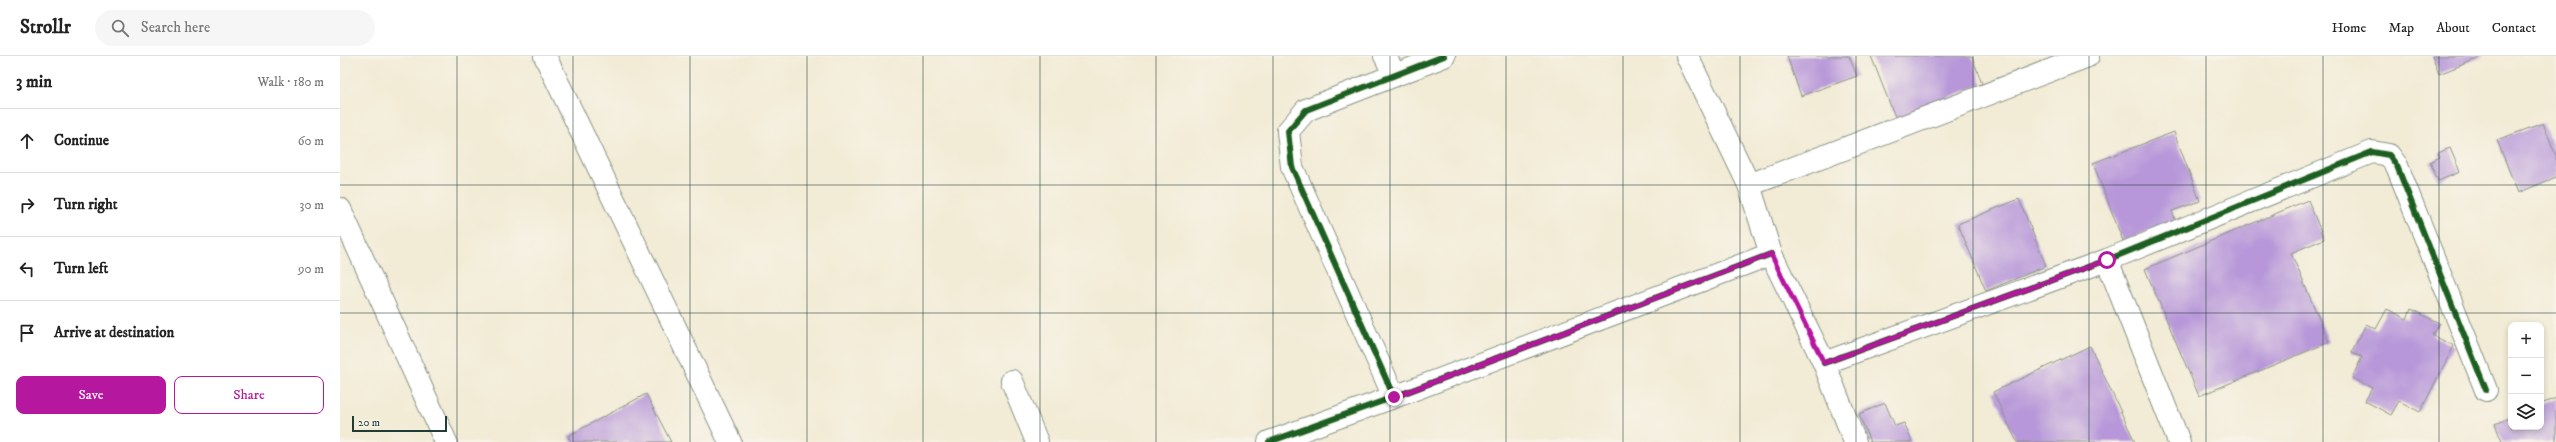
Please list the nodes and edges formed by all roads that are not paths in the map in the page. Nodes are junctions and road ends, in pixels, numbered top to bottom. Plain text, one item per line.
1 (545, 56) edge
2 (1444, 56) edge
3 (1687, 56) edge
4 (2088, 56) edge
5 (1390, 65) edge
6 (1749, 185) junction
7 (340, 209) edge
8 (1771, 254) junction
9 (2107, 260) junction
10 (1824, 363) junction
11 (1012, 381) dead end
12 (2486, 390) dead end
13 (1394, 397) junction
14 (446, 442) edge
15 (730, 442) edge
16 (1037, 442) edge
17 (1269, 442) edge
18 (1856, 442) edge
19 (2179, 442) edge

1 - 15 street
2 - 5 street
3 - 6 street
4 - 6 street
5 - 13 street
6 - 8 street
7 - 14 street
8 - 10 street
8 - 13 street
9 - 10 street
9 - 12 street
9 - 19 street
10 - 18 street
11 - 16 street
13 - 17 street

